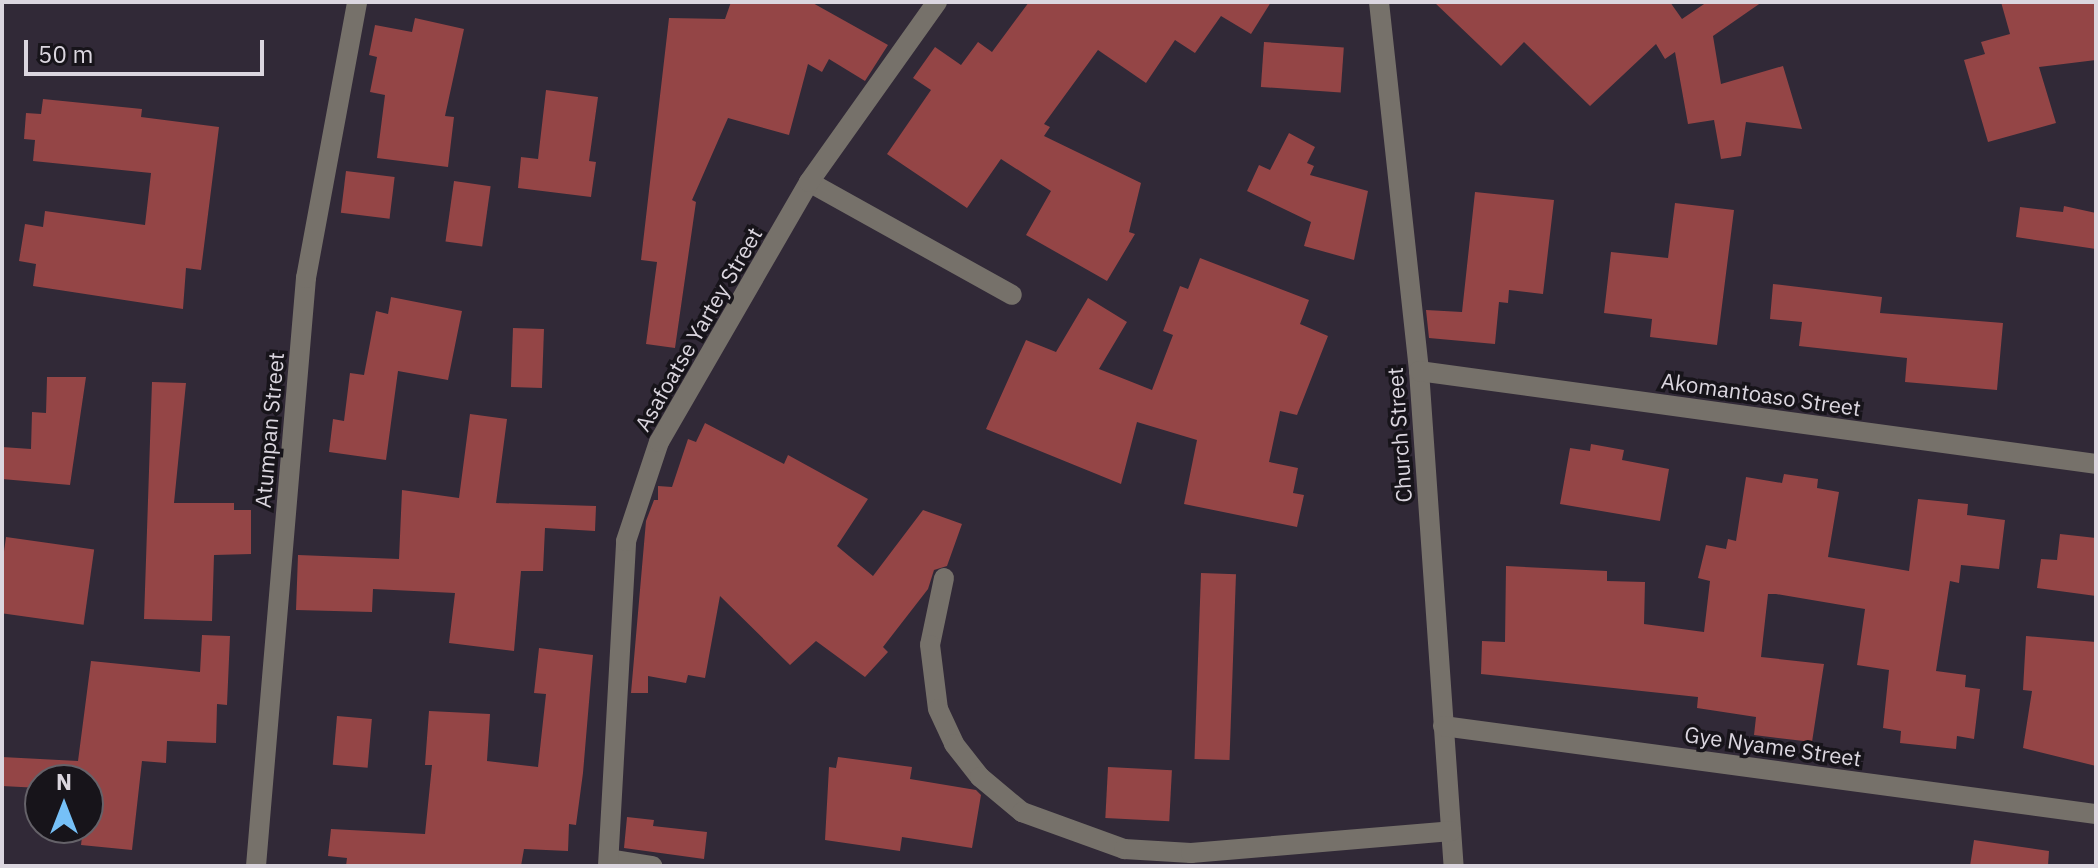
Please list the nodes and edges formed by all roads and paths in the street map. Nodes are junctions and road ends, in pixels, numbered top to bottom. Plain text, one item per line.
1 (357, 2) edge
2 (937, 2) edge
3 (1379, 2) edge
4 (809, 182) junction
5 (1012, 295) dead end
6 (1419, 371) junction
7 (2096, 464) edge
8 (944, 578) dead end
9 (1443, 726) junction
10 (2096, 814) edge
11 (1451, 831) junction
12 (609, 863) edge
13 (256, 866) edge
14 (652, 866) edge
15 (1454, 866) edge

1 - 13 street, Atumpan Street
2 - 4 street, Asafoatse Yartey Street
3 - 6 street, Church Street
4 - 5 street
4 - 12 street, Asafoatse Yartey Street
6 - 7 street, Akomantoaso Street
6 - 9 street, Church Street
8 - 11 street
9 - 10 street, Gye Nyame Street
9 - 11 street, Church Street
11 - 15 street, Church Street
12 - 14 street

